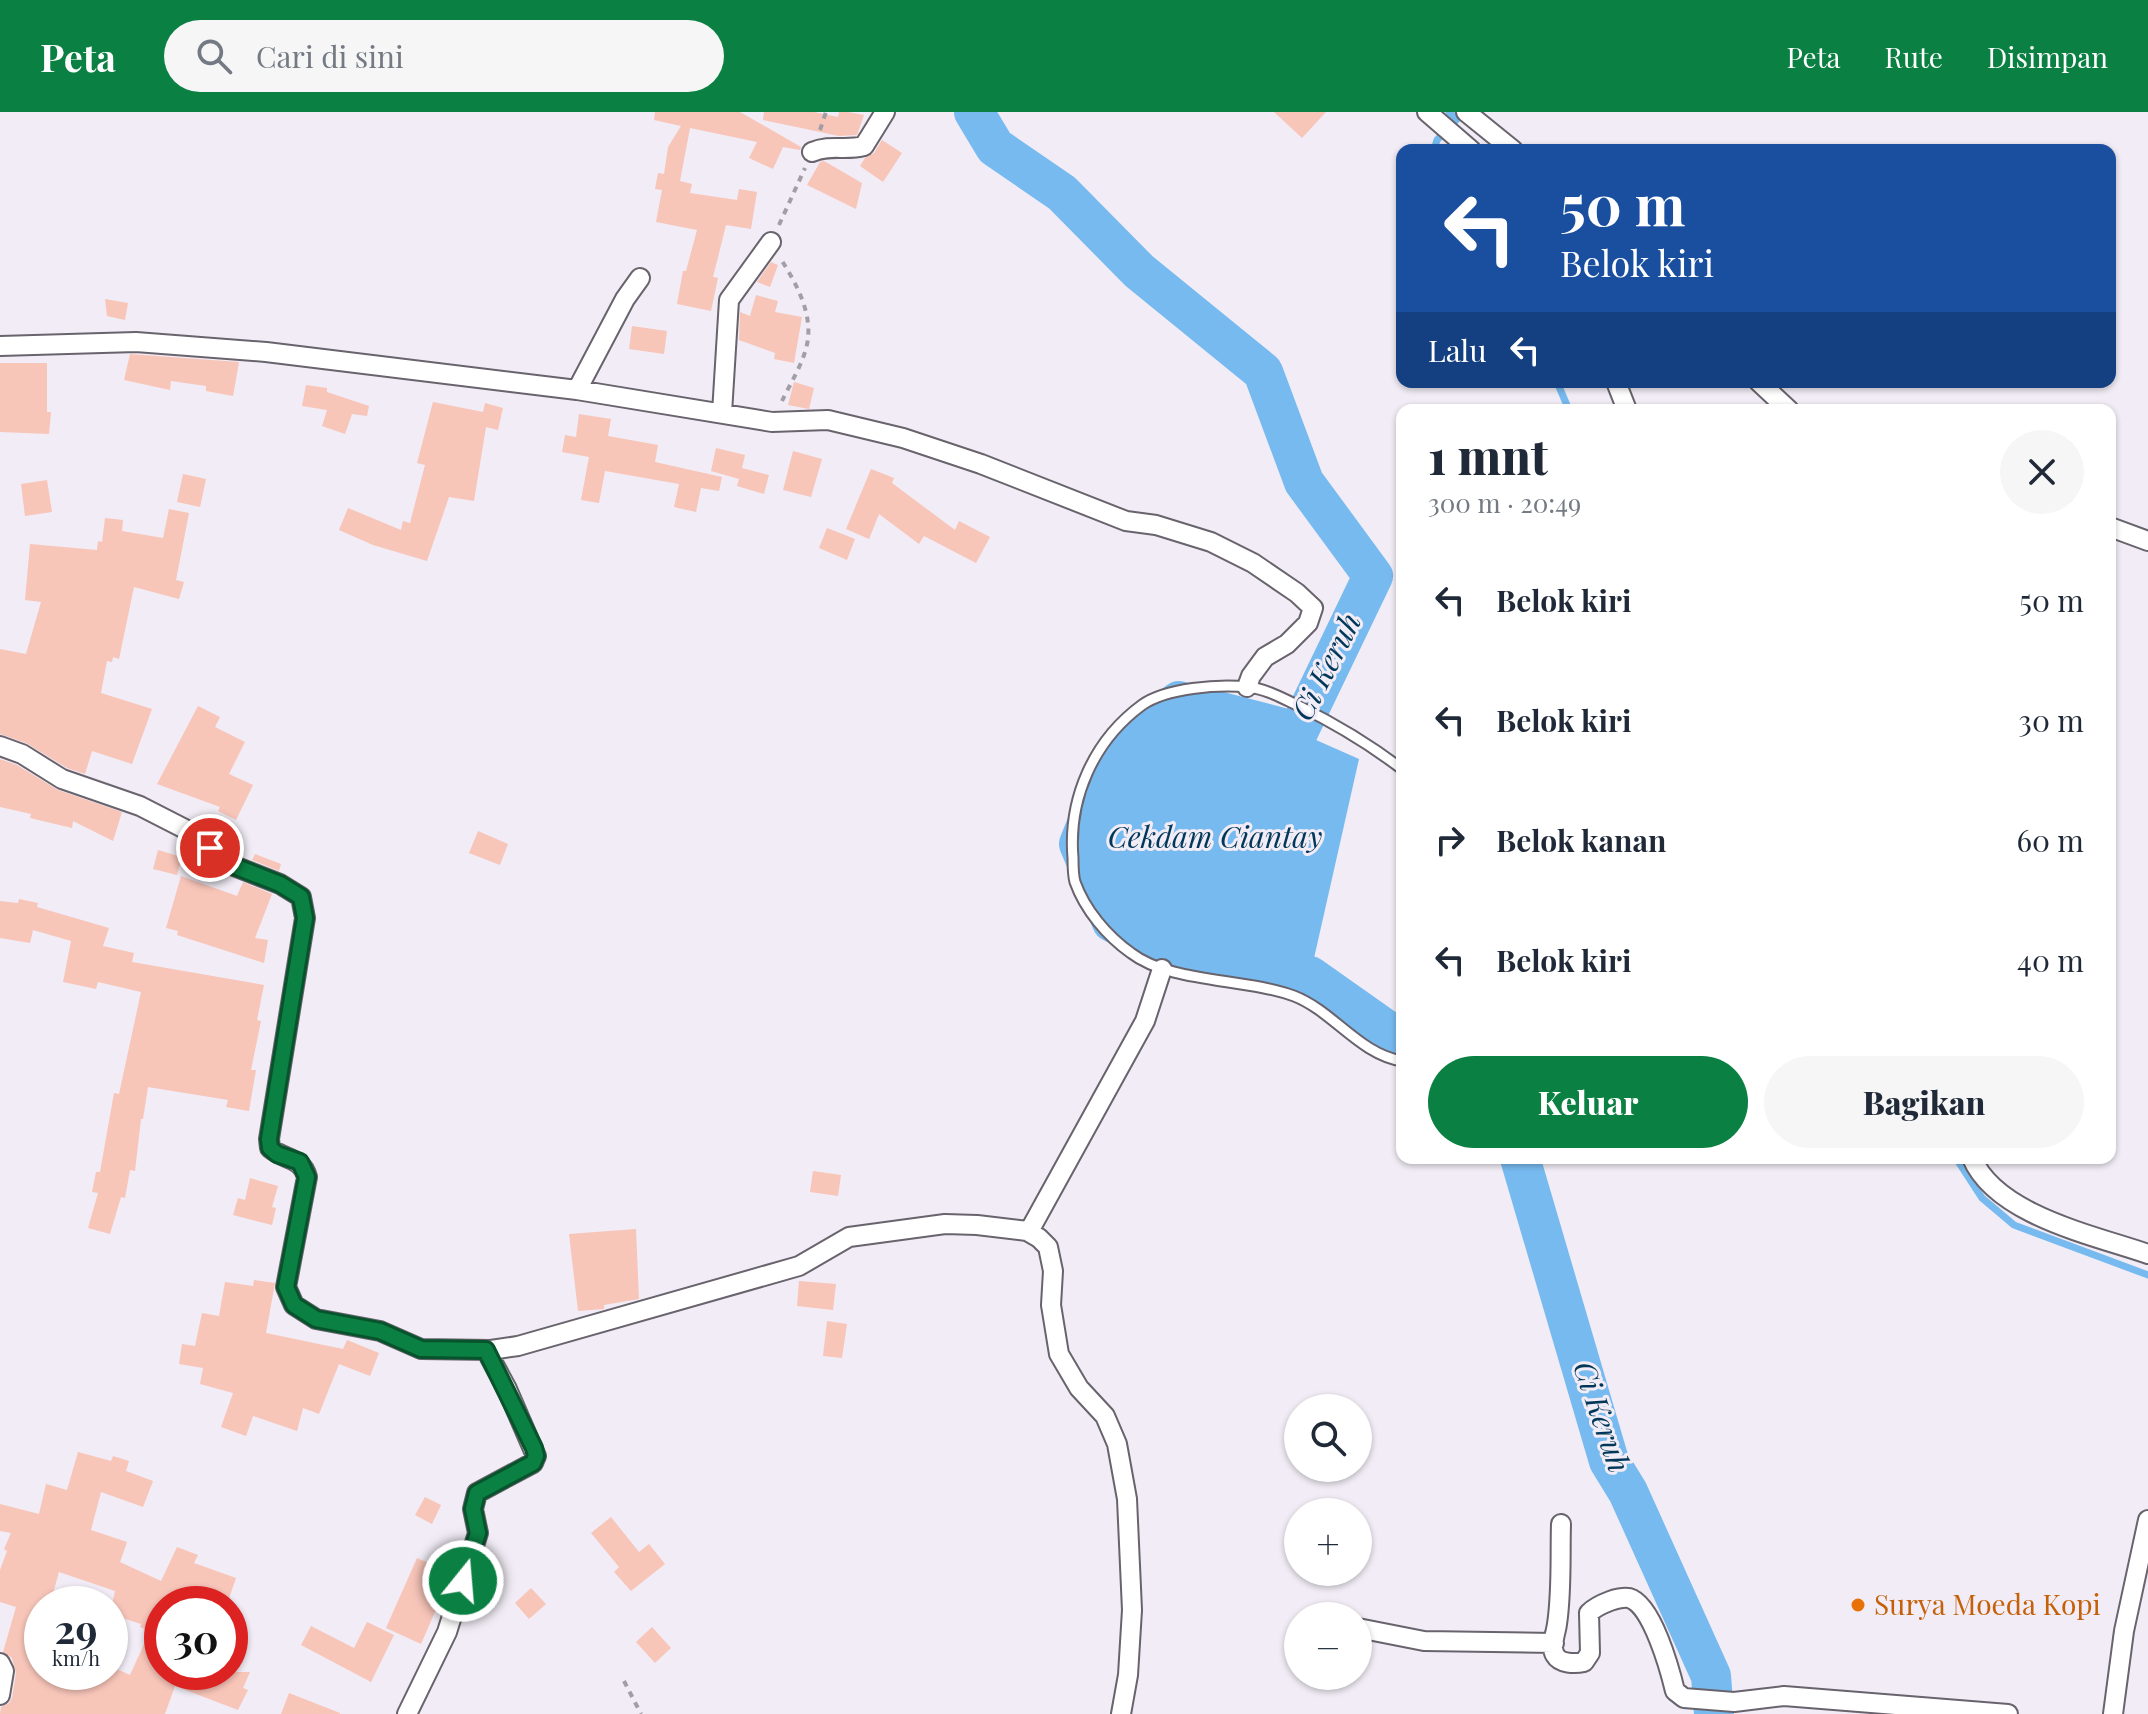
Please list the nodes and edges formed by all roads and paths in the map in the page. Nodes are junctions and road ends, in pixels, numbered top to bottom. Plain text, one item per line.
1 (826, 112) edge
2 (885, 112) edge
3 (1466, 112) edge
4 (1443, 121) edge
5 (1465, 144) edge
6 (1506, 144) edge
7 (812, 152) junction
8 (771, 242) junction
9 (640, 278) dead end
10 (0, 346) edge
11 (1765, 388) edge
12 (577, 390) junction
13 (1783, 404) edge
14 (722, 413) junction
15 (772, 422) junction
16 (2116, 529) edge
17 (2148, 541) edge
18 (1247, 687) junction
19 (0, 746) edge
20 (1396, 764) edge
21 (1162, 969) junction
22 (1396, 1059) edge
23 (1975, 1164) edge
24 (1027, 1231) junction
25 (2148, 1254) edge
26 (486, 1350) junction
27 (2148, 1520) edge
28 (1561, 1524) dead end
29 (1372, 1631) edge
30 (1554, 1643) junction
31 (0, 1663) edge
32 (624, 1681) dead end
33 (0, 1695) edge
34 (409, 1713) edge
35 (641, 1714) edge
36 (1121, 1714) edge
37 (2008, 1714) edge
38 (2113, 1714) edge

1 - 7 path
2 - 7 street
3 - 6 street
4 - 5 street
7 - 8 path
8 - 14 street
8 - 15 path
9 - 12 street
10 - 12 street
11 - 13 street
12 - 14 street
14 - 15 street
15 - 18 street
16 - 17 street
18 - 20 lane
18 - 21 lane
19 - 26 street
21 - 22 lane
21 - 24 street
23 - 25 street
24 - 26 street
24 - 36 street
26 - 34 street
27 - 38 street
28 - 30 street
29 - 30 street
30 - 37 street
31 - 33 street
32 - 35 path

